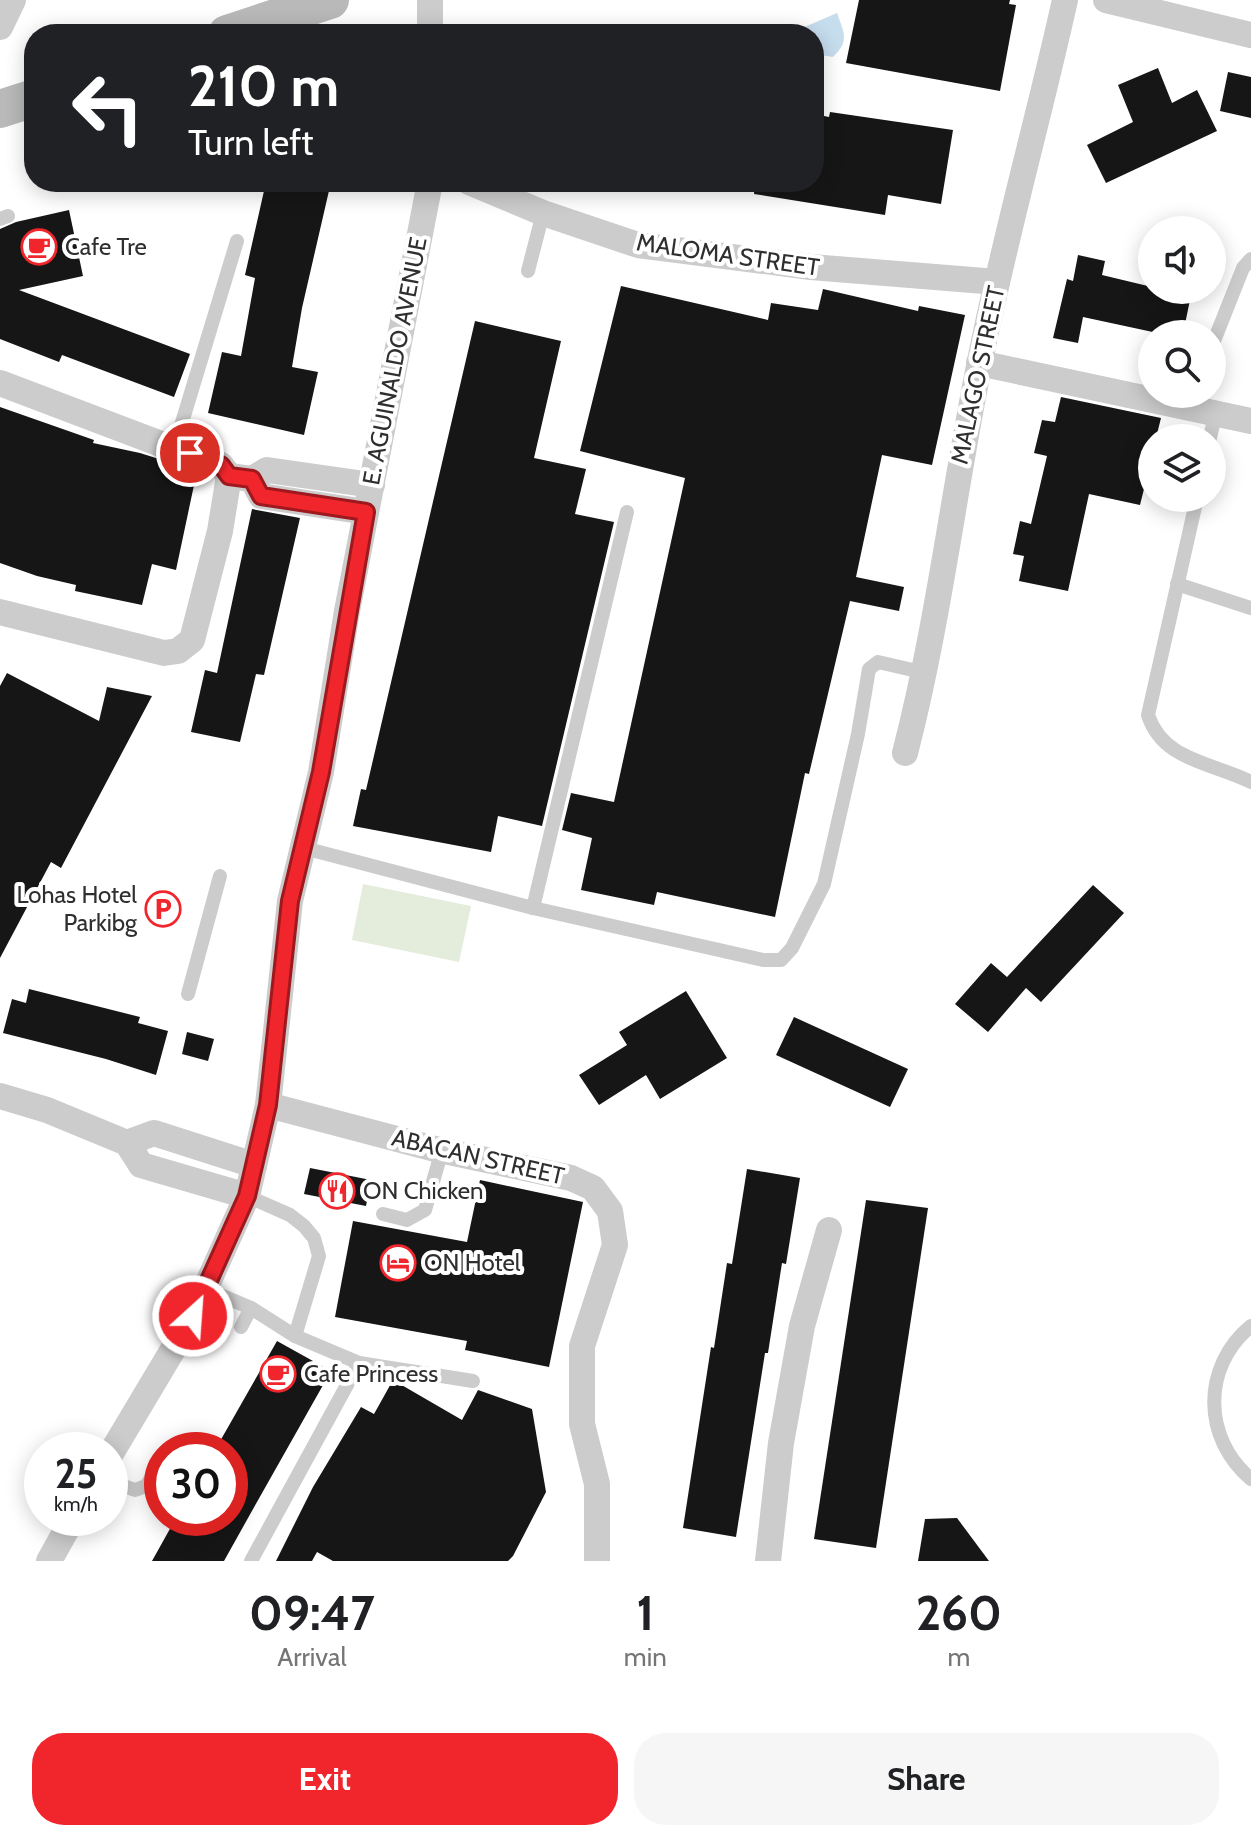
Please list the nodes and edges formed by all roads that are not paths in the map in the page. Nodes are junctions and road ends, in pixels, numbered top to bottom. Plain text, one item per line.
1 (13, 0) edge
2 (330, 0) edge
3 (430, 0) edge
4 (1065, 0) edge
5 (1106, 0) edge
6 (257, 24) edge
7 (430, 24) edge
8 (0, 27) edge
9 (1251, 35) edge
10 (24, 101) edge
11 (0, 109) edge
12 (428, 192) edge
13 (493, 192) edge
14 (543, 213) junction
15 (237, 241) dead end
16 (1251, 259) edge
17 (528, 271) dead end
18 (997, 282) junction
19 (1222, 320) edge
20 (979, 363) junction
21 (0, 383) edge
22 (1138, 392) edge
23 (1196, 408) edge
24 (1251, 421) edge
25 (1211, 424) edge
26 (1226, 424) edge
27 (174, 449) junction
28 (240, 477) junction
29 (372, 485) junction
30 (366, 512) junction
31 (627, 512) dead end
32 (1194, 512) edge
33 (1177, 584) junction
34 (1251, 608) edge
35 (0, 612) edge
36 (926, 673) junction
37 (905, 753) dead end
38 (1251, 782) edge
39 (304, 848) junction
40 (220, 876) dead end
41 (533, 908) junction
42 (188, 994) dead end
43 (0, 1096) edge
44 (268, 1105) junction
45 (127, 1143) junction
46 (442, 1150) junction
47 (254, 1165) junction
48 (247, 1196) junction
49 (383, 1214) dead end
50 (829, 1230) dead end
51 (206, 1289) junction
52 (251, 1308) junction
53 (1251, 1326) edge
54 (241, 1327) dead end
55 (295, 1336) junction
56 (359, 1363) junction
57 (473, 1381) dead end
58 (123, 1432) edge
59 (1251, 1479) edge
60 (63, 1536) edge
61 (49, 1561) edge
62 (251, 1561) edge
63 (597, 1561) edge
64 (768, 1561) edge

1 - 8 street
2 - 6 main road
3 - 7 street
4 - 18 street, MALAGO STREET
5 - 9 street
10 - 11 main road
12 - 29 street, E. AGUINALDO AVENUE
13 - 14 street, MALOMA STREET
14 - 17 lane
14 - 18 street, MALOMA STREET
15 - 27 lane
16 - 19 lane
18 - 20 street, MALAGO STREET
20 - 22 street
20 - 36 street, MALAGO STREET
21 - 27 street
23 - 25 street
24 - 26 street
27 - 28 street
28 - 29 street
28 - 30 street
28 - 35 street
29 - 30 street, E. AGUINALDO AVENUE
30 - 39 street, E. AGUINALDO AVENUE
31 - 41 lane
32 - 33 lane
33 - 34 lane
33 - 38 lane
36 - 37 street, MALAGO STREET
36 - 41 lane
39 - 41 lane
39 - 44 street, E. AGUINALDO AVENUE
40 - 42 lane
43 - 45 street
44 - 46 street, ABACAN STREET
44 - 47 street, E. AGUINALDO AVENUE
45 - 47 street
45 - 48 street
46 - 49 lane
46 - 63 street, ABACAN STREET
47 - 48 street, E. AGUINALDO AVENUE
48 - 51 street, E. AGUINALDO AVENUE
48 - 55 lane
50 - 64 street
51 - 52 lane
51 - 58 street, E. AGUINALDO AVENUE
52 - 54 lane
52 - 55 lane
53 - 59 lane
55 - 56 lane
56 - 57 lane
56 - 62 lane
60 - 61 street

